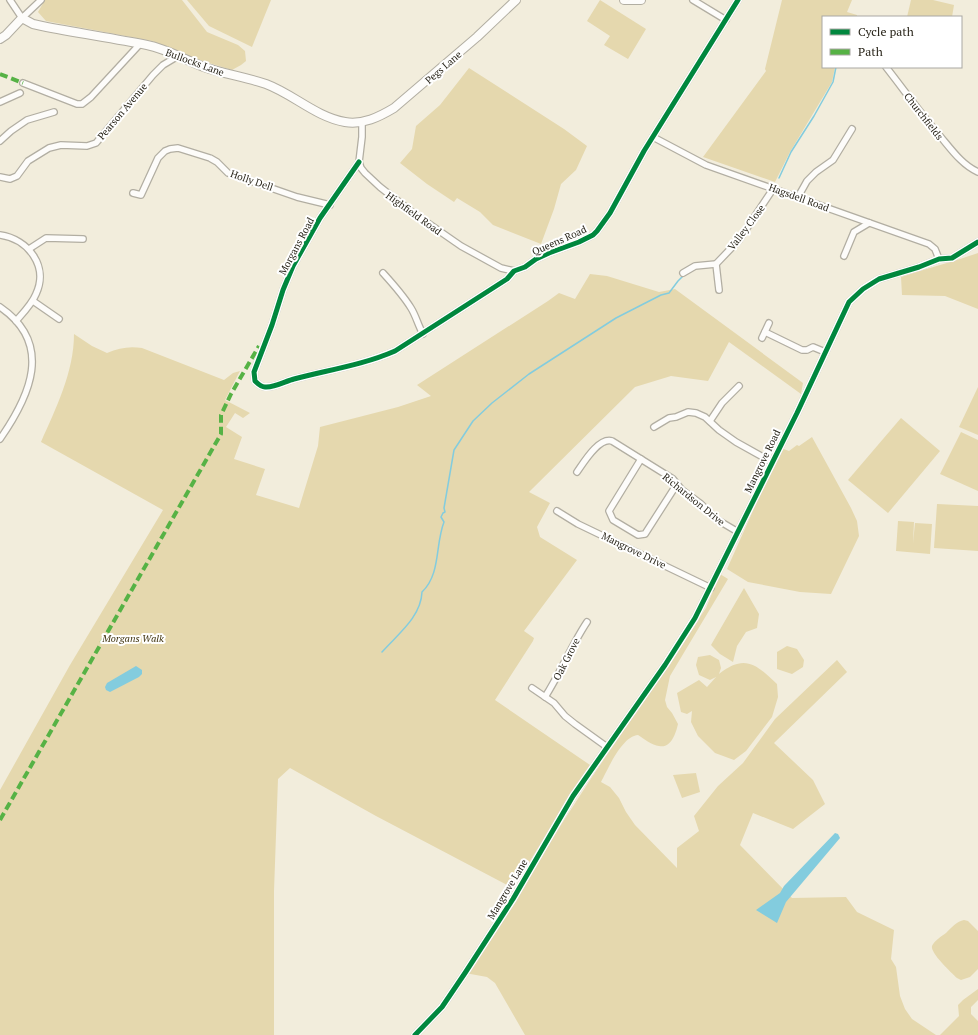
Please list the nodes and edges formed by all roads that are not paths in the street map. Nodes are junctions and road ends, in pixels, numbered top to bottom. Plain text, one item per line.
1 (10, 0) edge
2 (41, 0) edge
3 (516, 0) edge
4 (624, 0) edge
5 (641, 0) edge
6 (693, 0) edge
7 (738, 0) edge
8 (22, 18) junction
9 (726, 20) junction
10 (0, 39) edge
11 (140, 44) junction
12 (178, 56) junction
13 (887, 68) edge
14 (23, 83) dead end
15 (20, 93) dead end
16 (0, 102) edge
17 (54, 112) dead end
18 (362, 121) junction
19 (852, 129) dead end
20 (653, 137) junction
21 (0, 141) edge
22 (359, 162) junction
23 (978, 172) edge
24 (0, 177) edge
25 (773, 188) junction
26 (133, 193) dead end
27 (798, 197) junction
28 (330, 205) junction
29 (869, 223) junction
30 (0, 235) edge
31 (83, 240) dead end
32 (978, 242) edge
33 (29, 249) junction
34 (844, 256) dead end
35 (939, 259) junction
36 (716, 264) junction
37 (514, 271) junction
38 (384, 273) dead end
39 (683, 273) dead end
40 (719, 290) dead end
41 (33, 301) junction
42 (0, 307) edge
43 (59, 319) dead end
44 (16, 321) junction
45 (769, 323) dead end
46 (765, 332) junction
47 (423, 334) junction
48 (762, 338) dead end
49 (825, 352) junction
50 (739, 386) dead end
51 (264, 387) joint
52 (710, 421) junction
53 (654, 427) dead end
54 (0, 439) edge
55 (641, 459) junction
56 (772, 462) junction
57 (577, 472) dead end
58 (677, 484) junction
59 (557, 511) dead end
60 (738, 532) junction
61 (711, 588) junction
62 (587, 622) dead end
63 (532, 688) dead end
64 (545, 697) junction
65 (607, 747) junction
66 (415, 1035) edge

1 - 8 street
2 - 8 street
3 - 18 main road, Pegs Lane
4 - 5 main road
6 - 9 street
7 - 9 street, Queens Road
8 - 10 main road
8 - 11 main road, Bullocks Lane
9 - 20 street, Queens Road
11 - 12 main road, Bullocks Lane
11 - 14 street
12 - 18 main road, Bullocks Lane
12 - 24 street, Pearson Avenue
13 - 23 street, Churchfields
15 - 16 street
17 - 21 street
18 - 22 street
19 - 27 street
20 - 25 street, Hagsdell Road
20 - 37 street, Queens Road
22 - 28 street, Morgans Road
22 - 37 street, Highfield Road
25 - 27 street, Hagsdell Road
25 - 36 street, Valley Close
26 - 28 street, Holly Dell
27 - 29 street, Hagsdell Road
28 - 51 street, Morgans Road
29 - 34 street
29 - 35 street, Hagsdell Road
30 - 33 street
31 - 33 street
32 - 35 street, Mangrove Road
33 - 41 street
35 - 49 street, Mangrove Road
36 - 39 street
36 - 40 street
37 - 47 street, Queens Road
38 - 47 street
41 - 43 street
41 - 44 street
42 - 44 street
44 - 54 street
45 - 46 street
46 - 48 street
46 - 49 street
47 - 51 street, Queens Road
49 - 56 street, Mangrove Road
50 - 52 street
52 - 53 street
52 - 56 street
55 - 57 street, Richardson Drive
55 - 58 street, Richardson Drive
55 - 58 street
56 - 60 street, Mangrove Road
58 - 60 street, Richardson Drive
59 - 61 street, Mangrove Drive
60 - 61 street, Mangrove Road
61 - 65 street, Mangrove Road
62 - 64 street, Oak Grove
63 - 64 street
64 - 65 street
65 - 66 street, Mangrove Lane

